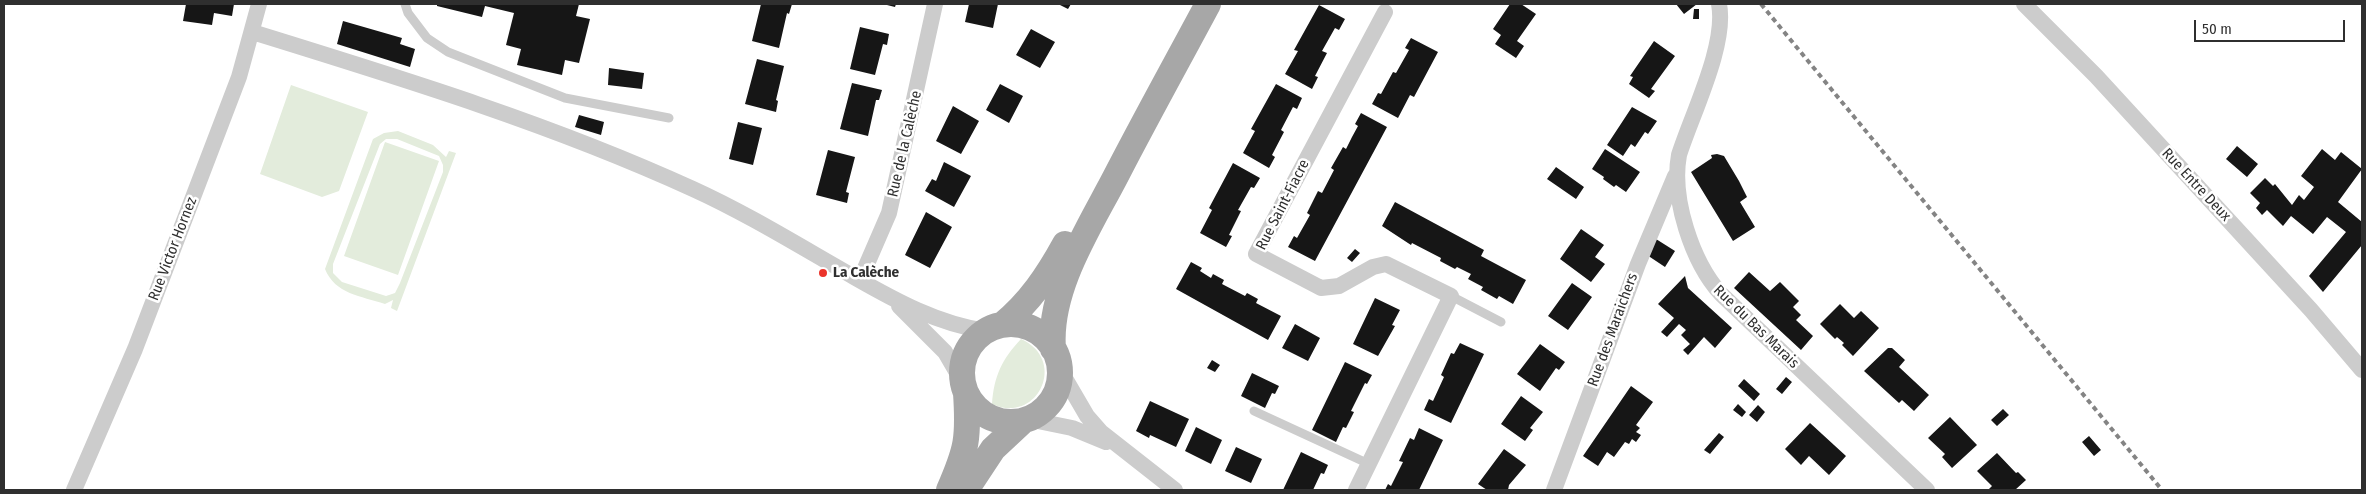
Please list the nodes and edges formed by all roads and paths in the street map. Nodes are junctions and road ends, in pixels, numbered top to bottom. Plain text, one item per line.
1 (259, 4) edge
2 (405, 4) edge
3 (935, 4) edge
4 (1192, 4) edge
5 (1208, 4) edge
6 (1720, 4) edge
7 (2024, 4) edge
8 (1385, 12) dead end
9 (252, 32) junction
10 (669, 118) dead end
11 (1677, 172) junction
12 (860, 280) junction
13 (879, 291) junction
14 (1451, 296) junction
15 (1501, 322) dead end
16 (994, 328) junction
17 (1056, 359) junction
18 (2362, 370) edge
19 (964, 388) junction
20 (1254, 410) dead end
21 (1025, 420) junction
22 (1122, 450) junction
23 (1369, 464) junction
24 (74, 490) edge
25 (949, 490) edge
26 (966, 490) edge
27 (1175, 490) edge
28 (1356, 490) edge
29 (1554, 490) edge
30 (1927, 490) edge

1 - 9 street, Rue Victor Hornez
2 - 10 lane
3 - 12 street, Rue de la Calèche
4 - 16 main road
5 - 17 main road
6 - 11 street, Rue du Bas Marais
7 - 18 street, Rue Entre Deux
8 - 14 street, Rue Saint-Fiacre
9 - 12 street
9 - 24 street, Rue Victor Hornez
11 - 29 street, Rue des Maraichers
11 - 30 street, Rue du Bas Marais
12 - 13 street
13 - 16 street
13 - 19 street
14 - 15 lane
14 - 23 street
16 - 17 main road
16 - 19 main road
17 - 21 main road
17 - 22 street
19 - 21 main road
19 - 25 main road
20 - 23 lane
21 - 22 street
21 - 26 main road
22 - 27 street
23 - 28 street

